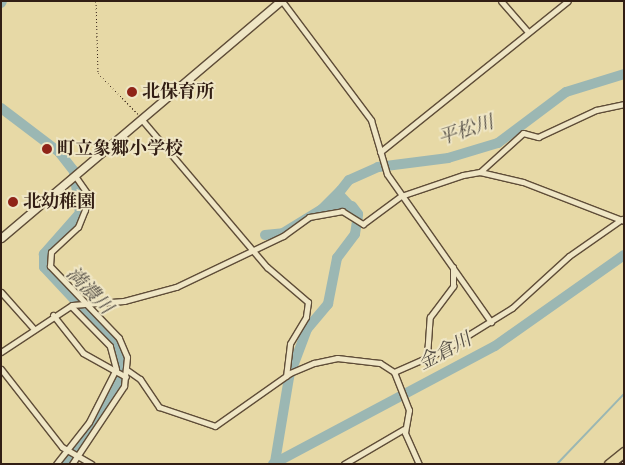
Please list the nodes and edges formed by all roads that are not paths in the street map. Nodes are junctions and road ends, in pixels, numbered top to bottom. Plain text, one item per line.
1 (281, 1) edge
2 (501, 1) edge
3 (568, 1) edge
4 (528, 32) junction
5 (624, 104) edge
6 (143, 121) junction
7 (380, 152) junction
8 (480, 172) junction
9 (76, 177) junction
10 (401, 196) junction
11 (623, 220) edge
12 (1, 238) edge
13 (252, 248) junction
14 (452, 264) junction
15 (1, 292) edge
16 (82, 302) junction
17 (71, 305) junction
18 (53, 315) junction
19 (491, 322) junction
20 (34, 329) junction
21 (1, 352) edge
22 (427, 357) junction
23 (1, 369) edge
24 (127, 370) junction
25 (394, 372) junction
26 (117, 374) junction
27 (286, 376) junction
28 (126, 377) junction
29 (404, 429) junction
30 (68, 451) junction
31 (624, 452) edge
32 (78, 457) junction
33 (56, 464) edge
34 (72, 464) edge
35 (91, 464) edge
36 (344, 464) edge
37 (419, 464) edge
38 (609, 464) edge

1 - 6 main road
1 - 7 street
2 - 4 street
3 - 4 street
4 - 7 street
5 - 8 street
6 - 9 main road
6 - 13 street
7 - 10 street
8 - 10 street
8 - 11 street
9 - 12 main road
9 - 16 street
10 - 13 street
10 - 14 street
11 - 19 street
13 - 16 street
13 - 27 street
14 - 19 street
14 - 22 street
15 - 20 street
16 - 17 street
16 - 24 street
17 - 18 street
17 - 26 street
18 - 20 street
18 - 26 street
19 - 22 street
20 - 21 street
22 - 25 street
23 - 30 street
24 - 27 street
24 - 28 street
25 - 27 street
25 - 29 street
26 - 28 street
26 - 30 street
28 - 32 street
29 - 36 street
29 - 37 street
30 - 32 street
30 - 33 street
31 - 38 highway
32 - 34 street
32 - 35 street

